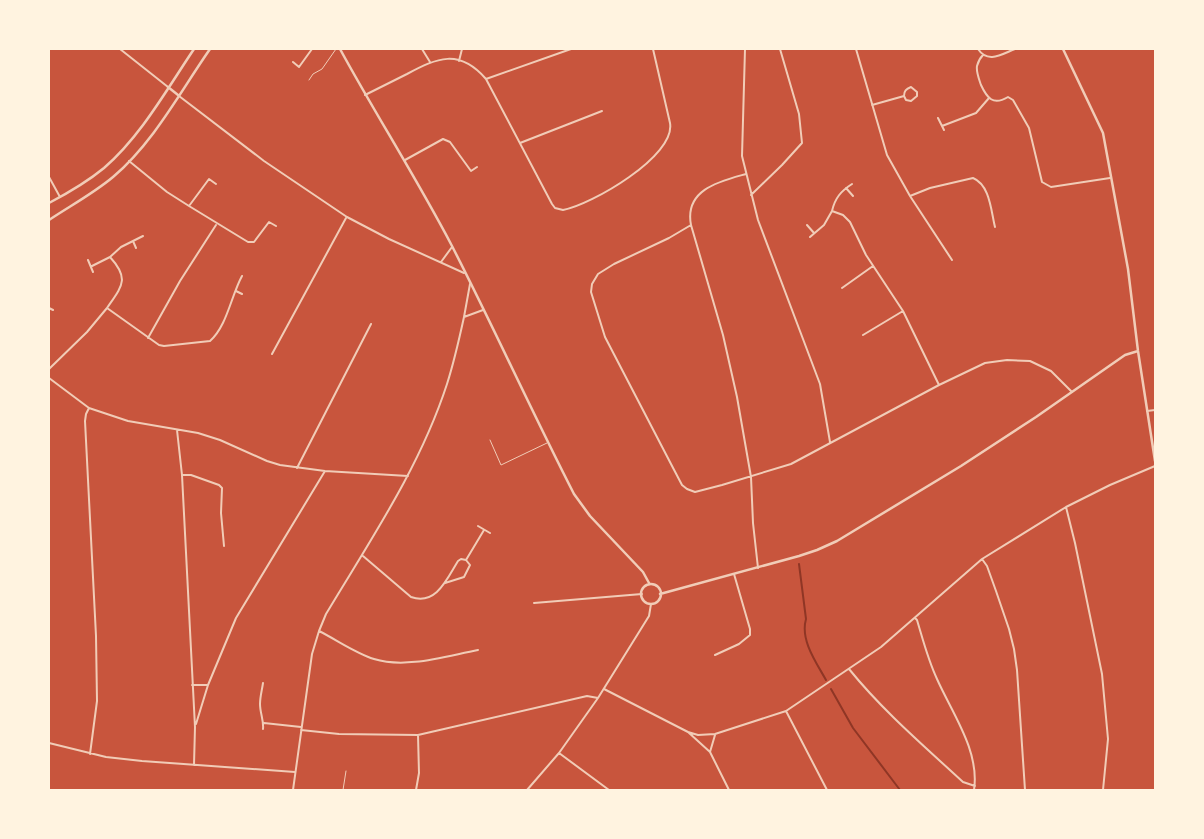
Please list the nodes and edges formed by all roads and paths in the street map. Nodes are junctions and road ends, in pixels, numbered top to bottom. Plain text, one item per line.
1 (120, 49) edge
2 (194, 49) edge
3 (210, 49) edge
4 (312, 49) edge
5 (336, 49) edge
6 (340, 49) edge
7 (422, 49) edge
8 (462, 49) edge
9 (571, 49) edge
10 (653, 49) edge
11 (745, 49) edge
12 (780, 49) edge
13 (856, 49) edge
14 (978, 49) edge
15 (1015, 49) edge
16 (1063, 49) edge
17 (982, 55) junction
18 (459, 60) junction
19 (293, 62) dead end
20 (430, 62) junction
21 (486, 79) junction
22 (309, 80) dead end
23 (168, 87) junction
24 (365, 95) junction
25 (179, 96) junction
26 (904, 96) junction
27 (989, 98) junction
28 (872, 105) junction
29 (602, 111) dead end
30 (938, 118) dead end
31 (942, 126) junction
32 (944, 130) dead end
33 (520, 143) junction
34 (405, 160) junction
35 (129, 161) junction
36 (477, 167) dead end
37 (746, 174) junction
38 (49, 177) edge
39 (1111, 178) junction
40 (50, 182) edge
41 (216, 184) dead end
42 (852, 184) dead end
43 (846, 188) junction
44 (751, 195) junction
45 (853, 196) dead end
46 (910, 196) junction
47 (60, 197) junction
48 (49, 203) edge
49 (189, 206) junction
50 (832, 211) junction
51 (347, 217) junction
52 (49, 220) edge
53 (217, 224) junction
54 (691, 225) junction
55 (807, 225) dead end
56 (276, 226) dead end
57 (995, 227) dead end
58 (814, 233) junction
59 (143, 236) dead end
60 (810, 237) dead end
61 (133, 241) junction
62 (452, 247) junction
63 (136, 248) dead end
64 (110, 257) junction
65 (88, 260) dead end
66 (952, 260) dead end
67 (441, 262) junction
68 (92, 266) junction
69 (873, 266) junction
70 (93, 272) dead end
71 (464, 273) junction
72 (242, 276) dead end
73 (470, 284) junction
74 (842, 288) dead end
75 (236, 291) junction
76 (242, 294) dead end
77 (49, 308) edge
78 (107, 308) junction
79 (53, 310) dead end
80 (483, 310) junction
81 (902, 311) junction
82 (464, 317) junction
83 (371, 324) dead end
84 (863, 335) dead end
85 (148, 338) junction
86 (1138, 351) junction
87 (272, 354) dead end
88 (49, 369) edge
89 (49, 378) edge
90 (939, 385) junction
91 (1072, 392) junction
92 (89, 408) junction
93 (1155, 410) edge
94 (1147, 411) junction
95 (177, 430) junction
96 (490, 440) dead end
97 (548, 443) junction
98 (830, 443) junction
99 (1155, 461) edge
100 (1155, 466) edge
101 (297, 468) junction
102 (325, 471) junction
103 (182, 475) junction
104 (408, 476) junction
105 (750, 477) junction
106 (1066, 506) junction
107 (478, 526) dead end
108 (484, 530) junction
109 (490, 534) dead end
110 (224, 546) dead end
111 (363, 556) junction
112 (982, 559) junction
113 (466, 560) junction
114 (758, 568) junction
115 (734, 574) junction
116 (445, 583) junction
117 (649, 583) junction
118 (642, 594) junction
119 (660, 594) junction
120 (534, 603) dead end
121 (651, 604) junction
122 (914, 618) junction
123 (319, 631) junction
124 (478, 650) dead end
125 (715, 655) dead end
126 (849, 669) junction
127 (263, 683) dead end
128 (192, 685) junction
129 (208, 685) junction
130 (604, 689) junction
131 (598, 698) junction
132 (786, 712) junction
133 (263, 723) junction
134 (195, 726) junction
135 (301, 728) junction
136 (263, 729) dead end
137 (688, 732) junction
138 (716, 734) junction
139 (418, 735) junction
140 (49, 742) edge
141 (558, 752) junction
142 (710, 752) junction
143 (90, 754) junction
144 (194, 765) junction
145 (346, 771) dead end
146 (295, 772) junction
147 (975, 786) junction
148 (293, 790) edge
149 (343, 790) edge
150 (416, 790) edge
151 (527, 790) edge
152 (609, 790) edge
153 (729, 790) edge
154 (828, 790) edge
155 (974, 790) edge
156 (1026, 790) edge
157 (1103, 790) edge

1 - 23 street
2 - 23 street
3 - 25 street
4 - 19 street
5 - 22 lane
6 - 24 street
7 - 20 street
8 - 18 street
9 - 21 street
10 - 33 street
11 - 37 street
12 - 44 street
13 - 28 street
14 - 17 street
15 - 17 street
16 - 39 street
17 - 27 street
18 - 20 street
18 - 21 street
20 - 24 street
21 - 33 street
23 - 25 street
23 - 47 street
24 - 34 street
25 - 35 street
25 - 51 street
26 - 26 street
26 - 28 street
27 - 31 street
27 - 39 street
28 - 46 street
29 - 33 street
30 - 31 street
31 - 32 street
34 - 36 street
34 - 62 street
35 - 49 street
35 - 52 street
37 - 44 street
37 - 54 street
38 - 40 street
39 - 86 street
40 - 47 street
41 - 49 street
42 - 43 street
43 - 45 street
43 - 50 street
44 - 98 street
46 - 57 street
46 - 66 street
47 - 48 street
49 - 53 street
50 - 58 street
50 - 69 street
51 - 67 street
51 - 87 street
53 - 56 street
53 - 85 street
54 - 105 street
54 - 105 street
55 - 58 street
58 - 60 street
59 - 61 street
61 - 63 street
61 - 64 street
62 - 67 street
62 - 71 street
64 - 68 street
64 - 78 street
65 - 68 street
67 - 71 street
68 - 70 street
69 - 74 street
69 - 81 street
71 - 73 street
72 - 75 street
73 - 80 street
73 - 82 street
75 - 76 street
75 - 85 street
77 - 79 street
78 - 85 street
78 - 88 street
80 - 82 street
80 - 97 street
81 - 84 street
81 - 90 street
82 - 104 street
83 - 101 street
86 - 91 street
86 - 94 street
89 - 92 street
90 - 91 street
90 - 98 street
91 - 114 street
92 - 95 street
92 - 143 street
93 - 94 street
94 - 99 street
95 - 101 street
95 - 103 street
96 - 97 lane
97 - 117 street
98 - 105 street
100 - 106 street
101 - 102 street
102 - 104 street
102 - 129 street
103 - 110 street
103 - 128 street
104 - 111 street
105 - 114 street
106 - 112 street
106 - 157 street
107 - 108 street
108 - 109 street
108 - 113 street
111 - 116 street
111 - 123 street
112 - 122 street
112 - 156 street
113 - 116 street
113 - 116 street
114 - 115 street
115 - 119 street
115 - 125 street
117 - 118 street
117 - 119 street
118 - 120 street
118 - 121 street
119 - 121 street
121 - 130 street
122 - 126 street
122 - 147 street
123 - 124 street
123 - 135 street
126 - 132 street
126 - 147 street
127 - 133 street
128 - 129 street
128 - 134 street
129 - 134 street
130 - 131 street
130 - 137 street
131 - 139 street
131 - 141 street
132 - 138 street
132 - 154 street
133 - 135 street
133 - 136 street
134 - 144 street
135 - 139 street
135 - 146 street
137 - 138 street
137 - 142 street
138 - 142 street
139 - 150 street
140 - 143 street
141 - 151 street
141 - 152 street
142 - 153 street
143 - 144 street
144 - 146 street
145 - 149 lane
146 - 148 street
147 - 155 street

